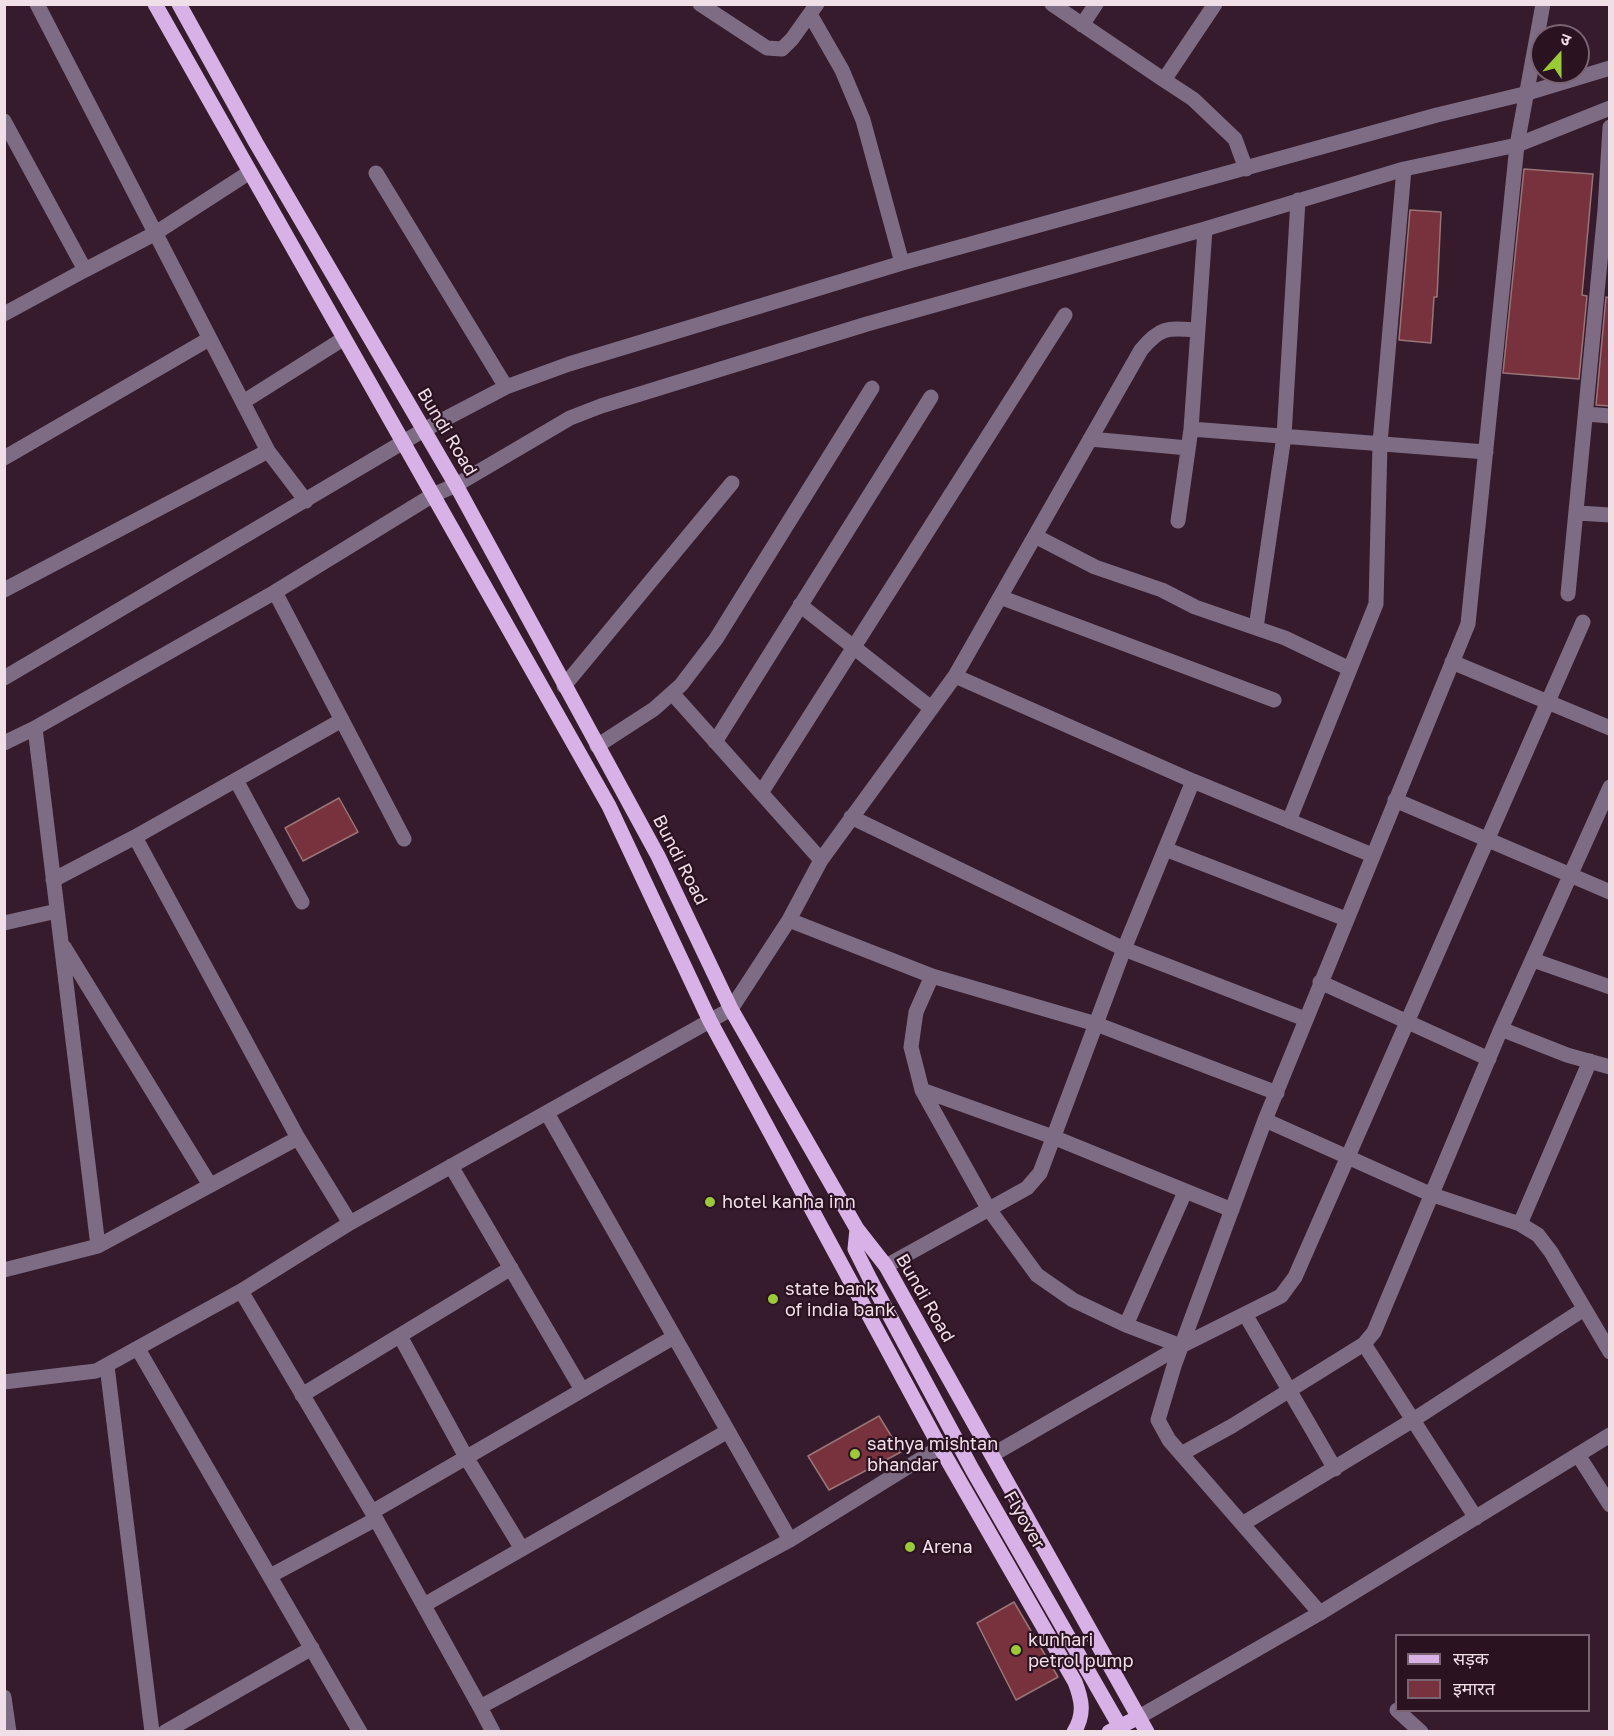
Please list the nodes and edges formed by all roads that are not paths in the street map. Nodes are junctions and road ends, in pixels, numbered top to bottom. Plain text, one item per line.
1 (36, 4) edge
2 (155, 4) edge
3 (179, 4) edge
4 (1052, 4) edge
5 (1096, 4) edge
6 (1215, 4) edge
7 (1543, 4) edge
8 (705, 6) edge
9 (814, 10) edge
10 (1082, 25) junction
11 (1610, 68) edge
12 (1164, 80) junction
13 (1523, 98) junction
14 (1610, 108) edge
15 (7, 125) edge
16 (1610, 127) edge
17 (1517, 145) junction
18 (4, 147) edge
19 (1246, 169) junction
20 (1404, 169) junction
21 (250, 172) junction
22 (376, 173) dead end
23 (1298, 200) junction
24 (1607, 210) edge
25 (1205, 229) junction
26 (154, 234) junction
27 (902, 263) junction
28 (85, 270) junction
29 (4, 314) edge
30 (1065, 315) dead end
31 (1198, 330) junction
32 (209, 339) junction
33 (343, 339) junction
34 (506, 387) junction
35 (872, 388) dead end
36 (931, 397) dead end
37 (243, 402) junction
38 (1587, 414) junction
39 (1610, 416) edge
40 (1191, 429) junction
41 (423, 431) junction
42 (1284, 436) junction
43 (1090, 439) junction
44 (404, 442) junction
45 (1380, 443) junction
46 (1188, 448) junction
47 (268, 451) junction
48 (1486, 452) junction
49 (4, 458) edge
50 (732, 483) dead end
51 (456, 485) junction
52 (433, 495) junction
53 (306, 501) junction
54 (1578, 513) junction
55 (1610, 515) edge
56 (1179, 521) dead end
57 (1035, 536) junction
58 (4, 590) edge
59 (275, 592) junction
60 (1568, 594) dead end
61 (1000, 597) junction
62 (800, 605) junction
63 (1583, 622) dead end
64 (1256, 628) junction
65 (854, 646) junction
66 (1452, 662) junction
67 (1350, 669) junction
68 (955, 676) junction
69 (4, 678) edge
70 (564, 686) junction
71 (672, 693) junction
72 (1274, 700) dead end
73 (1548, 701) junction
74 (932, 708) junction
75 (342, 720) junction
76 (35, 728) junction
77 (1610, 728) edge
78 (4, 742) edge
79 (715, 742) junction
80 (597, 746) junction
81 (236, 780) junction
82 (1192, 781) junction
83 (1610, 787) edge
84 (761, 793) junction
85 (1395, 800) junction
86 (851, 816) junction
87 (1288, 821) junction
88 (135, 837) junction
89 (404, 839) dead end
90 (1488, 839) junction
91 (1165, 849) junction
92 (1372, 855) junction
93 (821, 860) junction
94 (1571, 876) junction
95 (53, 880) junction
96 (1610, 892) edge
97 (302, 903) dead end
98 (57, 911) junction
99 (1346, 919) junction
100 (789, 920) junction
101 (4, 923) edge
102 (61, 942) junction
103 (1124, 949) junction
104 (1533, 960) junction
105 (932, 976) junction
106 (1320, 982) junction
107 (1610, 987) edge
108 (730, 1009) junction
109 (1305, 1019) junction
110 (710, 1021) junction
111 (1408, 1022) junction
112 (1096, 1024) junction
113 (1502, 1029) junction
114 (1489, 1059) junction
115 (1590, 1061) junction
116 (1610, 1067) edge
117 (922, 1090) junction
118 (1277, 1093) junction
119 (547, 1113) junction
120 (1265, 1120) junction
121 (1053, 1137) junction
122 (298, 1138) junction
123 (1349, 1156) junction
124 (451, 1166) junction
125 (210, 1185) junction
126 (1185, 1192) junction
127 (1430, 1194) junction
128 (988, 1208) junction
129 (1232, 1210) junction
130 (350, 1223) junction
131 (1520, 1224) junction
132 (857, 1229) junction
133 (98, 1246) junction
134 (886, 1266) junction
135 (511, 1268) junction
136 (4, 1270) edge
137 (241, 1291) junction
138 (1584, 1309) junction
139 (1245, 1314) junction
140 (1126, 1325) junction
141 (400, 1336) junction
142 (674, 1337) junction
143 (1364, 1344) junction
144 (1181, 1346) junction
145 (138, 1349) junction
146 (1610, 1352) edge
147 (107, 1366) junction
148 (4, 1382) edge
149 (582, 1390) junction
150 (1290, 1391) junction
151 (302, 1395) junction
152 (1413, 1420) junction
153 (728, 1431) junction
154 (1610, 1436) edge
155 (940, 1447) junction
156 (1182, 1454) junction
157 (992, 1455) junction
158 (1578, 1455) junction
159 (466, 1458) junction
160 (1335, 1468) junction
161 (1610, 1504) edge
162 (374, 1516) junction
163 (1476, 1518) junction
164 (1244, 1523) junction
165 (790, 1540) junction
166 (522, 1549) junction
167 (270, 1576) junction
168 (424, 1605) junction
169 (1320, 1613) junction
170 (312, 1648) junction
171 (4, 1696) edge
172 (480, 1707) junction
173 (1399, 1712) edge
174 (1139, 1717) junction
175 (356, 1730) edge
176 (9, 1731) edge
177 (152, 1731) edge
178 (165, 1731) edge
179 (493, 1731) edge
180 (1074, 1731) edge
181 (1109, 1731) edge
182 (1123, 1731) edge
183 (1147, 1731) edge
184 (1421, 1731) edge

1 - 26 street
2 - 21 main road
3 - 41 main road, Bundi Road
4 - 10 street
5 - 10 street
6 - 12 street
7 - 13 street
8 - 9 street
9 - 27 street
10 - 12 street
11 - 13 street
12 - 19 street
13 - 17 street
13 - 19 street
14 - 17 street
15 - 18 street
15 - 28 street
16 - 24 street
17 - 20 street
17 - 48 street
19 - 27 street
20 - 23 street
20 - 45 street
21 - 26 street
21 - 33 main road
22 - 34 street
23 - 25 street
23 - 42 street
24 - 38 street
25 - 31 street
25 - 51 street
26 - 28 street
26 - 32 street
27 - 34 street
28 - 29 street
30 - 65 street
31 - 40 street
31 - 43 street
32 - 37 street
32 - 49 street
33 - 37 street
33 - 44 main road
34 - 41 street
35 - 71 street
36 - 62 street
37 - 47 street
38 - 39 street
38 - 54 street
40 - 42 street
40 - 46 street
41 - 44 street
41 - 51 main road, Bundi Road
42 - 45 street
42 - 64 street
43 - 46 street
43 - 57 street
44 - 52 main road
44 - 53 street
45 - 48 street
45 - 67 street
46 - 56 street
47 - 53 street
47 - 58 street
48 - 66 street
50 - 70 street
51 - 52 street
51 - 70 main road, Bundi Road
52 - 59 street
52 - 110 main road
53 - 69 street
54 - 55 street
54 - 60 street
57 - 61 street
57 - 64 street
59 - 75 street
59 - 76 street
61 - 68 street
61 - 72 street
62 - 65 street
62 - 79 street
63 - 73 street
64 - 67 street
65 - 74 street
65 - 84 street
66 - 73 street
66 - 85 street
67 - 87 street
68 - 74 street
68 - 82 street
70 - 80 main road, Bundi Road
71 - 79 street
71 - 80 street
73 - 77 street
73 - 90 street
74 - 86 street
75 - 81 street
75 - 89 street
76 - 78 street
76 - 95 street
79 - 84 street
80 - 108 main road, Bundi Road
81 - 88 street
81 - 97 street
82 - 87 street
82 - 91 street
83 - 94 street
84 - 93 street
85 - 90 street
85 - 92 street
86 - 93 street
86 - 103 street
87 - 92 street
88 - 95 street
88 - 122 street
90 - 94 street
90 - 111 street
91 - 99 street
91 - 103 street
92 - 99 street
93 - 100 street
94 - 96 street
94 - 104 street
95 - 98 street
98 - 101 street
98 - 102 street
99 - 106 street
100 - 105 street
100 - 108 street
102 - 125 street
102 - 133 street
103 - 109 street
103 - 112 street
104 - 107 street
104 - 113 street
105 - 112 street
105 - 117 street
106 - 109 street
106 - 111 street
108 - 110 street
108 - 132 main road, Bundi Road
109 - 118 street
110 - 119 street
110 - 155 main road
111 - 114 street
111 - 123 street
112 - 118 street
112 - 121 street
113 - 114 street
113 - 115 street
114 - 127 street
115 - 116 street
115 - 131 street
117 - 121 street
117 - 128 street
118 - 120 street
119 - 124 street
119 - 142 street
120 - 123 street
120 - 129 street
121 - 126 street
121 - 128 street
122 - 125 street
122 - 130 street
123 - 127 street
123 - 139 street
124 - 130 street
124 - 135 street
125 - 133 street
126 - 129 street
126 - 140 street
127 - 131 street
127 - 143 street
128 - 134 street
128 - 140 street
129 - 144 street
130 - 137 street
131 - 138 street
132 - 134 main road, Bundi Road
132 - 182 main road, Flyover, bridge
133 - 136 street
134 - 157 main road, Bundi Road
135 - 141 street
135 - 149 street
137 - 145 street
137 - 151 street
138 - 146 street
138 - 152 street
139 - 144 street
139 - 150 street
140 - 144 street
141 - 151 street
141 - 159 street
142 - 149 street
142 - 153 street
143 - 150 street
143 - 152 street
144 - 156 street
144 - 157 street
145 - 147 street
145 - 167 street
147 - 148 street
147 - 177 street
149 - 159 street
150 - 156 street
150 - 160 street
151 - 162 street
152 - 160 street
152 - 163 street
153 - 165 street
153 - 166 street
154 - 158 street
155 - 165 street
155 - 180 main road
156 - 164 street
157 - 174 main road, Bundi Road
158 - 161 street
158 - 163 street
159 - 162 street
159 - 166 street
160 - 164 street
162 - 167 street
162 - 168 street
163 - 169 street
164 - 169 street
165 - 172 street
166 - 168 street
167 - 170 street
168 - 172 street
169 - 174 street
170 - 175 street
170 - 178 street
171 - 176 street
172 - 179 street
173 - 184 street
174 - 181 main road
174 - 183 main road, Bundi Road

